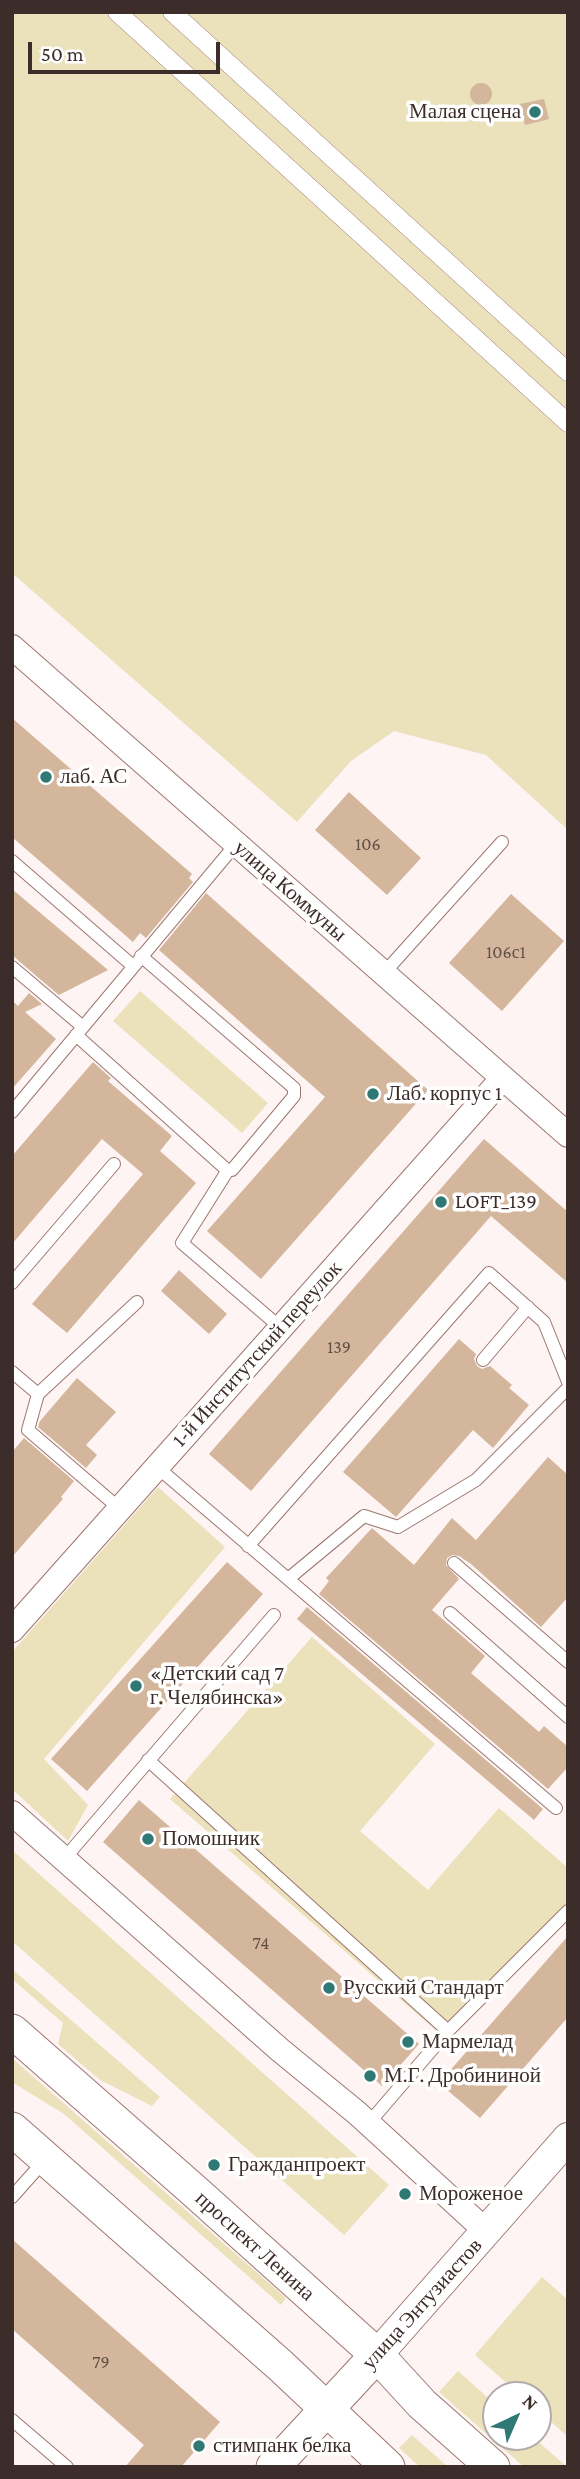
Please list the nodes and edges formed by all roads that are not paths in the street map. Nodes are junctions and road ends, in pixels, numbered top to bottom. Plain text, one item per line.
1 (117, 12) edge
2 (172, 12) edge
3 (568, 372) edge
4 (568, 423) edge
5 (12, 647) edge
6 (502, 842) dead end
7 (236, 844) junction
8 (12, 861) edge
9 (137, 961) junction
10 (12, 967) edge
11 (384, 974) junction
12 (79, 1031) junction
13 (503, 1078) junction
14 (12, 1112) edge
15 (568, 1135) edge
16 (114, 1164) dead end
17 (228, 1170) junction
18 (12, 1283) edge
19 (137, 1301) dead end
20 (528, 1307) junction
21 (281, 1328) junction
22 (483, 1360) dead end
23 (12, 1372) edge
24 (568, 1382) edge
25 (568, 1388) edge
26 (38, 1394) junction
27 (157, 1467) junction
28 (120, 1508) junction
29 (248, 1546) junction
30 (454, 1563) dead end
31 (288, 1579) junction
32 (450, 1613) dead end
33 (274, 1615) dead end
34 (12, 1630) edge
35 (568, 1662) edge
36 (566, 1713) edge
37 (148, 1760) junction
38 (556, 1808) dead end
39 (12, 1813) edge
40 (64, 1858) junction
41 (568, 1911) edge
42 (12, 2031) edge
43 (448, 2031) junction
44 (368, 2124) junction
45 (12, 2129) edge
46 (568, 2138) edge
47 (46, 2159) junction
48 (12, 2197) edge
49 (486, 2231) junction
50 (377, 2355) junction
51 (326, 2409) junction
52 (12, 2420) edge
53 (65, 2466) edge
54 (273, 2467) edge
55 (388, 2467) edge
56 (493, 2467) edge

1 - 4 street
2 - 3 street
5 - 7 street, улица Коммуны
6 - 11 lane
7 - 9 lane
7 - 11 street, улица Коммуны
8 - 9 lane
9 - 12 lane
9 - 17 lane
10 - 12 lane
11 - 13 street, улица Коммуны
12 - 14 lane
12 - 17 lane
13 - 15 street, улица Коммуны
13 - 21 street, 1-й Институтский переулок
16 - 18 lane
17 - 21 lane
19 - 26 lane
20 - 22 lane
20 - 24 lane
20 - 29 lane
21 - 27 street, 1-й Институтский переулок
23 - 26 lane
25 - 31 lane
26 - 28 lane
27 - 28 street, 1-й Институтский переулок
27 - 29 lane
28 - 34 street, 1-й Институтский переулок
29 - 31 lane
30 - 35 lane
31 - 38 lane
32 - 36 lane
33 - 37 lane
37 - 40 lane
37 - 43 lane
39 - 40 street
40 - 44 street
41 - 43 lane
42 - 50 main road, проспект Ленина
43 - 44 lane
44 - 49 street
45 - 47 main road
46 - 49 street, улица Энтузиастов
47 - 48 lane
47 - 51 main road
49 - 50 street, улица Энтузиастов
50 - 51 main road, улица Энтузиастов
50 - 56 main road, проспект Ленина
51 - 54 main road, улица Энтузиастов
51 - 55 main road
52 - 53 lane

